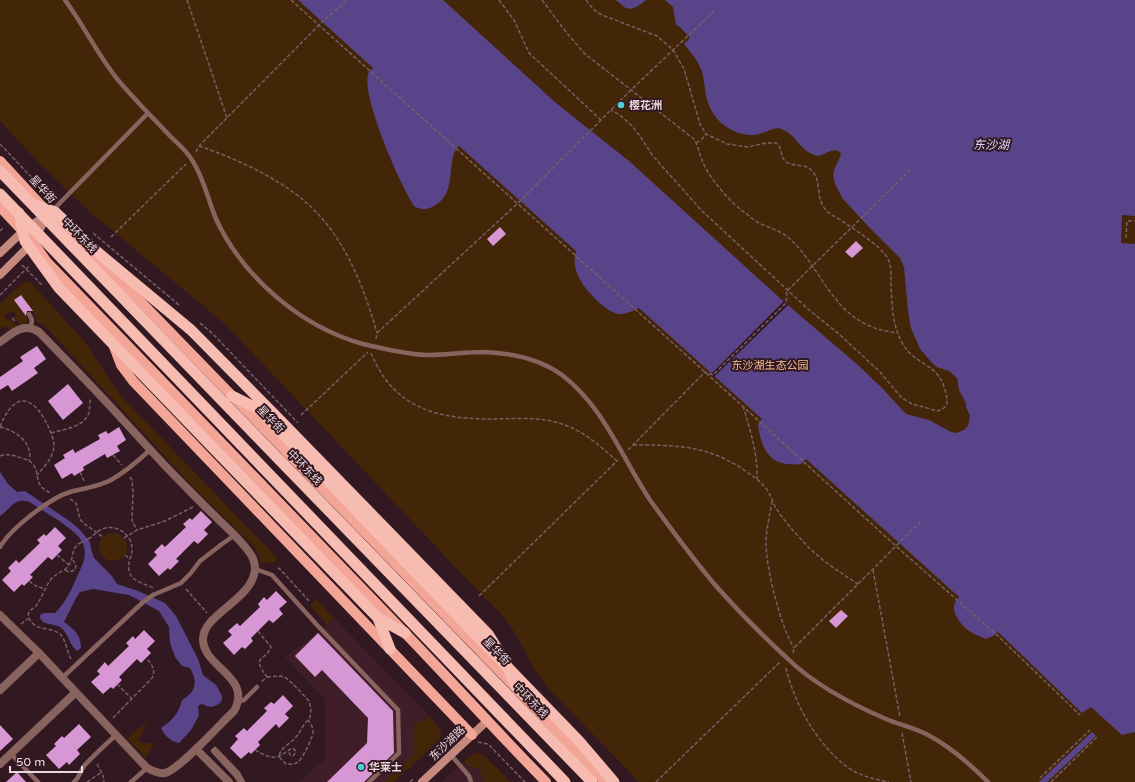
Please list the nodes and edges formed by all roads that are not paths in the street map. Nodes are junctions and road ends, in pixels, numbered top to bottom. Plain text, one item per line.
1 (65, 0) edge
2 (148, 113) junction
3 (0, 161) edge
4 (0, 171) edge
5 (0, 194) edge
6 (31, 204) junction
7 (0, 207) edge
8 (19, 213) junction
9 (49, 214) junction
10 (23, 231) junction
11 (33, 242) junction
12 (0, 253) edge
13 (0, 275) edge
14 (29, 314) dead end
15 (104, 320) junction
16 (32, 327) junction
17 (0, 342) edge
18 (232, 396) junction
19 (150, 450) junction
20 (234, 536) junction
21 (0, 546) edge
22 (255, 569) junction
23 (0, 616) edge
24 (378, 618) junction
25 (404, 633) junction
26 (390, 649) junction
27 (39, 654) junction
28 (62, 678) junction
29 (257, 687) road end
30 (0, 690) edge
31 (518, 690) junction
32 (75, 693) junction
33 (238, 701) junction
34 (487, 721) junction
35 (116, 735) junction
36 (472, 735) junction
37 (196, 749) junction
38 (11, 754) junction
39 (451, 754) junction
40 (0, 764) edge
41 (147, 768) junction
42 (225, 781) edge
43 (38, 782) edge
44 (74, 782) edge
45 (131, 782) edge
46 (240, 782) edge
47 (243, 782) edge
48 (369, 782) edge
49 (422, 782) edge
50 (471, 782) edge
51 (546, 782) edge
52 (565, 782) edge
53 (592, 782) edge
54 (605, 782) edge
55 (614, 782) edge
56 (988, 782) edge

1 - 2 lane
2 - 9 lane
2 - 56 lane
3 - 9 main road, 星华街
4 - 6 highway, 中环东线, bridge
5 - 8 highway, bridge
6 - 31 highway, bridge
6 - 53 highway, 中环东线, bridge
7 - 10 main road
8 - 24 highway, bridge
8 - 52 highway, bridge
9 - 10 main road
9 - 11 main road
9 - 18 main road, 星华街
10 - 11 main road
10 - 12 main road
11 - 13 main road
11 - 15 main road
14 - 16 lane
15 - 25 main road
15 - 26 main road
16 - 17 street
16 - 19 street
18 - 31 main road, 星华街
18 - 55 highway, bridge
19 - 20 street
19 - 21 lane
20 - 22 street
20 - 28 lane, bridge
22 - 33 street
22 - 48 lane
23 - 27 street
24 - 25 highway
24 - 26 highway
25 - 34 main road
26 - 36 main road
27 - 28 street
27 - 30 street
28 - 32 street
29 - 33 lane
31 - 54 main road, 星华街
32 - 35 street
32 - 38 street
33 - 37 street
34 - 36 main road, 东沙湖路
34 - 51 main road
35 - 41 street
35 - 44 lane
36 - 39 main road, 东沙湖路
37 - 41 street
37 - 42 street
38 - 40 street
38 - 43 lane
39 - 49 main road, 东沙湖路
39 - 50 lane
41 - 45 lane
46 - 47 lane

